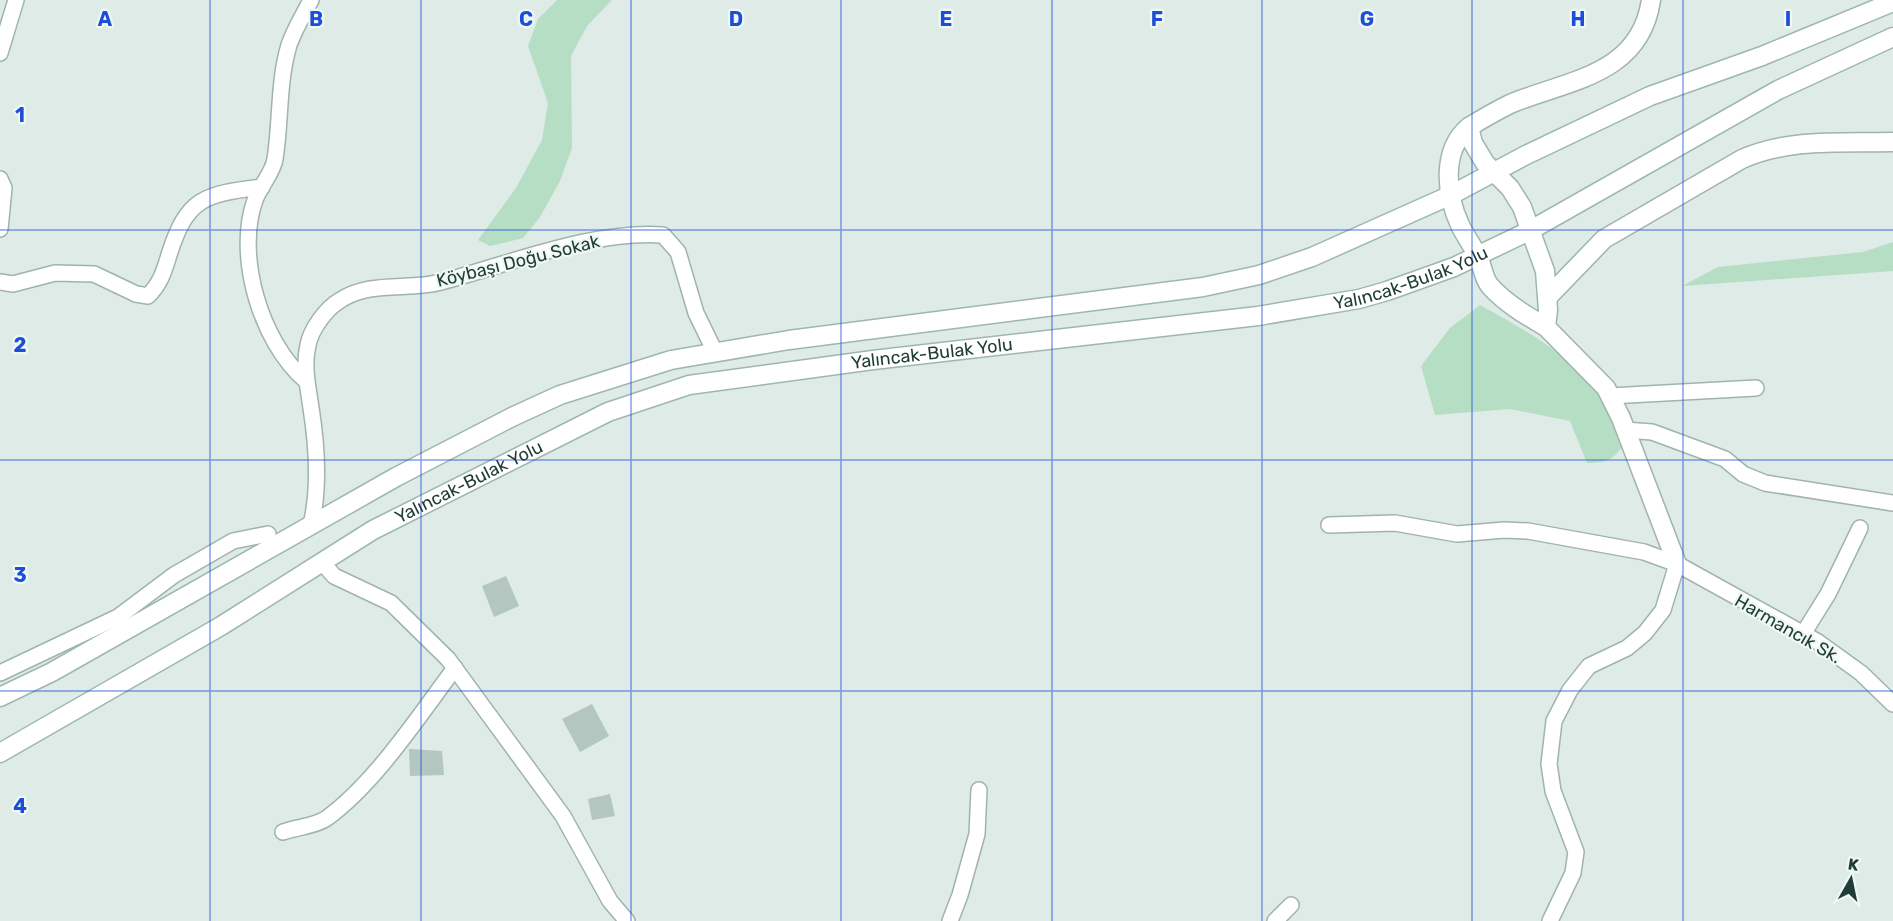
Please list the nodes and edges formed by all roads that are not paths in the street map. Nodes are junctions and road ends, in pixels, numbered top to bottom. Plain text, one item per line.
1 (16, 0) edge
2 (311, 0) edge
3 (1651, 0) edge
4 (1893, 2) edge
5 (1893, 37) edge
6 (0, 53) edge
7 (1469, 127) junction
8 (1893, 142) edge
9 (1493, 172) junction
10 (0, 179) edge
11 (262, 187) junction
12 (1451, 195) junction
13 (0, 229) edge
14 (1529, 231) junction
15 (1478, 256) junction
16 (0, 282) edge
17 (1548, 297) junction
18 (1546, 327) junction
19 (715, 352) junction
20 (305, 380) junction
21 (1756, 388) dead end
22 (1611, 396) junction
23 (1625, 430) junction
24 (1893, 503) edge
25 (311, 525) junction
26 (1329, 525) dead end
27 (1860, 528) dead end
28 (268, 534) dead end
29 (322, 562) junction
30 (1677, 564) junction
31 (1803, 634) junction
32 (455, 668) junction
33 (0, 674) edge
34 (0, 697) edge
35 (1893, 704) edge
36 (0, 753) edge
37 (979, 790) dead end
38 (284, 832) dead end
39 (1291, 905) dead end
40 (627, 921) edge
41 (950, 921) edge
42 (1275, 921) edge
43 (1550, 921) edge

1 - 6 street
2 - 11 street
3 - 7 main road
4 - 9 main road, Yalıncak-Bulak Yolu
5 - 14 main road, Yalıncak-Bulak Yolu
7 - 9 main road
7 - 12 main road
8 - 17 main road
9 - 12 main road, Yalıncak-Bulak Yolu
9 - 14 main road
10 - 13 street
11 - 16 street
11 - 20 street
12 - 15 main road
12 - 19 main road, Yalıncak-Bulak Yolu
14 - 15 main road, Yalıncak-Bulak Yolu
14 - 17 main road
15 - 18 main road
15 - 29 main road, Yalıncak-Bulak Yolu
17 - 18 main road
18 - 22 main road
19 - 20 street, Köybaşı Doğu Sokak
19 - 25 main road, Yalıncak-Bulak Yolu
20 - 25 street, Köybaşı Doğu Sokak
21 - 22 street
22 - 23 main road
23 - 24 street
23 - 30 main road
25 - 34 main road, Yalıncak-Bulak Yolu
26 - 30 street, Harmancık Sk.
27 - 31 street
28 - 33 street
29 - 32 street
29 - 36 main road, Yalıncak-Bulak Yolu
30 - 31 street, Harmancık Sk.
30 - 43 street
31 - 35 street, Harmancık Sk.
32 - 38 street
32 - 40 street
37 - 41 street
39 - 42 street

